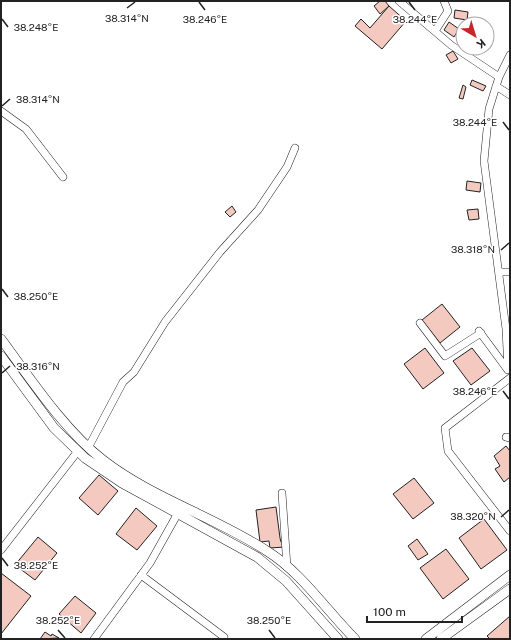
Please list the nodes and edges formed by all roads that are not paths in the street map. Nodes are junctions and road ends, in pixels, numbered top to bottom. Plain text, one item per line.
1 (399, 1) edge
2 (444, 1) edge
3 (435, 31) junction
4 (510, 55) edge
5 (499, 77) junction
6 (496, 86) junction
7 (510, 95) edge
8 (1, 111) edge
9 (295, 148) dead end
10 (63, 177) dead end
11 (499, 272) junction
12 (510, 272) edge
13 (420, 322) dead end
14 (1, 339) edge
15 (1, 356) edge
16 (509, 371) edge
17 (510, 378) edge
18 (64, 420) junction
19 (54, 428) junction
20 (88, 448) junction
21 (78, 451) junction
22 (282, 493) dead end
23 (178, 513) junction
24 (510, 531) edge
25 (1, 550) edge
26 (287, 567) junction
27 (510, 575) edge
28 (141, 576) junction
29 (510, 589) edge
30 (346, 630) junction
31 (224, 637) dead end
32 (94, 639) edge
33 (337, 639) edge
34 (355, 639) edge
35 (426, 639) edge
36 (442, 639) edge

1 - 3 street
2 - 3 street
3 - 5 street
4 - 5 street
5 - 6 street
6 - 7 street
6 - 11 street
8 - 10 street
9 - 20 street
11 - 12 street
11 - 16 street
13 - 16 street
14 - 18 main road
15 - 19 main road
17 - 24 street
18 - 19 street
18 - 20 main road
19 - 21 main road
20 - 26 main road
21 - 23 main road
21 - 25 street
22 - 26 street
23 - 28 street
23 - 33 main road
26 - 30 main road
27 - 35 main road
28 - 31 street
28 - 32 street
29 - 36 main road
30 - 33 street
30 - 34 main road

